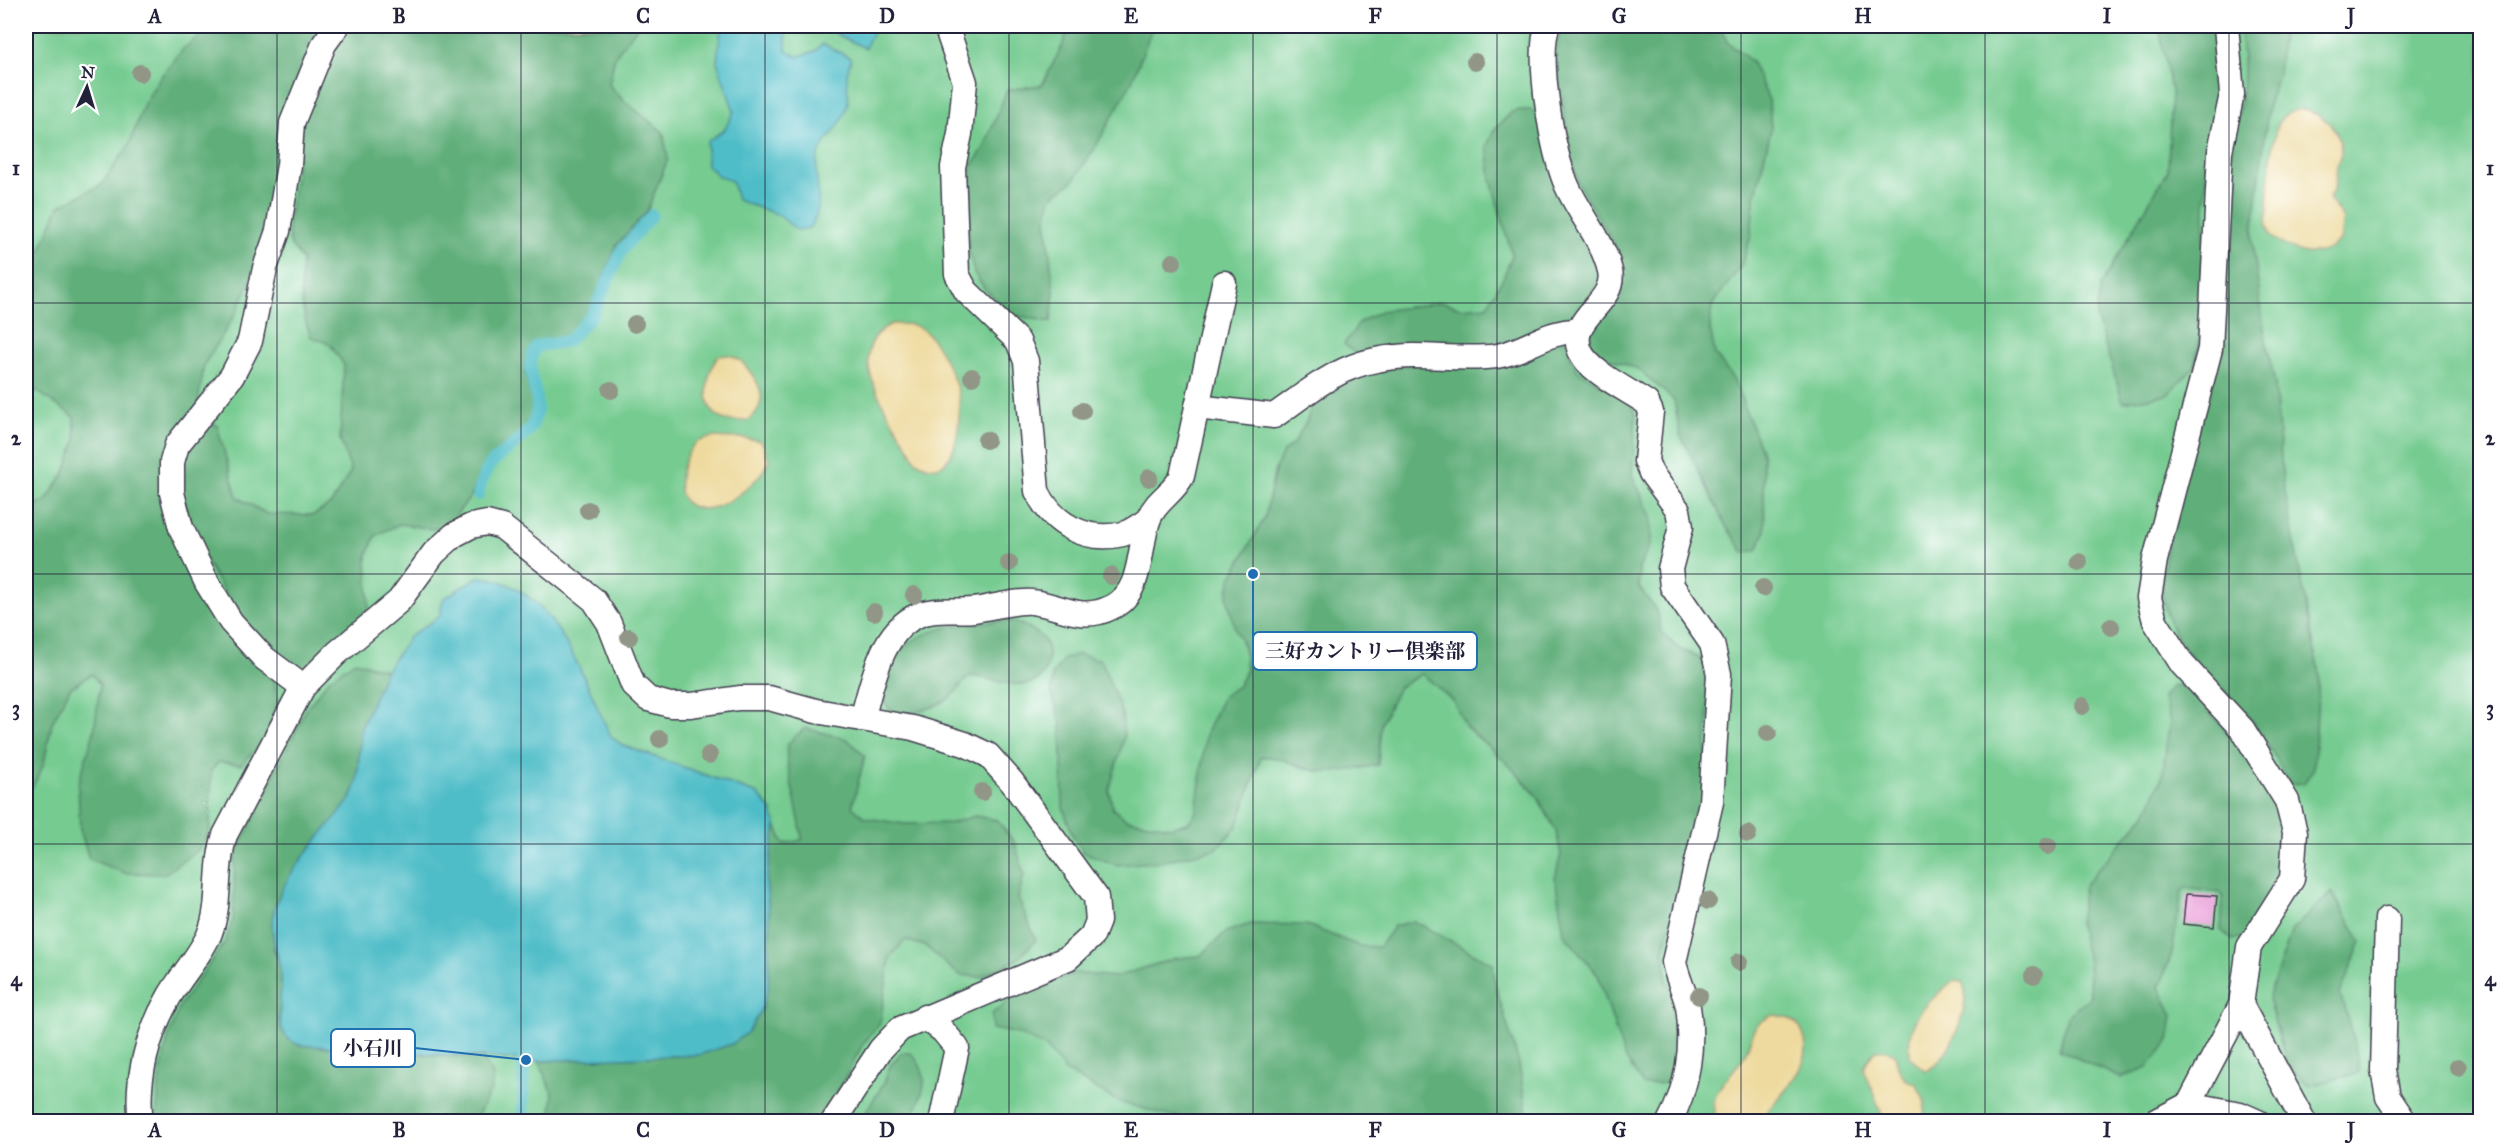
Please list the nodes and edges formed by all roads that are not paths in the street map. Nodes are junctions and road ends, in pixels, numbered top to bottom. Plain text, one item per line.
1 (337, 26) edge
2 (946, 26) edge
3 (1546, 26) edge
4 (2226, 26) edge
5 (1224, 283) dead end
6 (1579, 331) junction
7 (1197, 407) junction
8 (1148, 520) junction
9 (303, 687) junction
10 (862, 719) junction
11 (2387, 919) dead end
12 (2241, 1005) junction
13 (925, 1017) junction
14 (2189, 1104) junction
15 (141, 1122) edge
16 (833, 1122) edge
17 (941, 1122) edge
18 (1669, 1122) edge
19 (2155, 1122) edge
20 (2258, 1122) edge
21 (2304, 1122) edge
22 (2405, 1122) edge

1 - 9 lane
2 - 8 lane
3 - 6 lane
4 - 12 lane
5 - 7 lane
6 - 7 lane
6 - 18 lane
7 - 8 lane
8 - 10 lane
9 - 10 lane
9 - 15 lane
10 - 13 lane
11 - 22 lane
12 - 14 lane
12 - 21 lane
13 - 16 lane
13 - 17 lane
14 - 19 lane
14 - 20 lane

